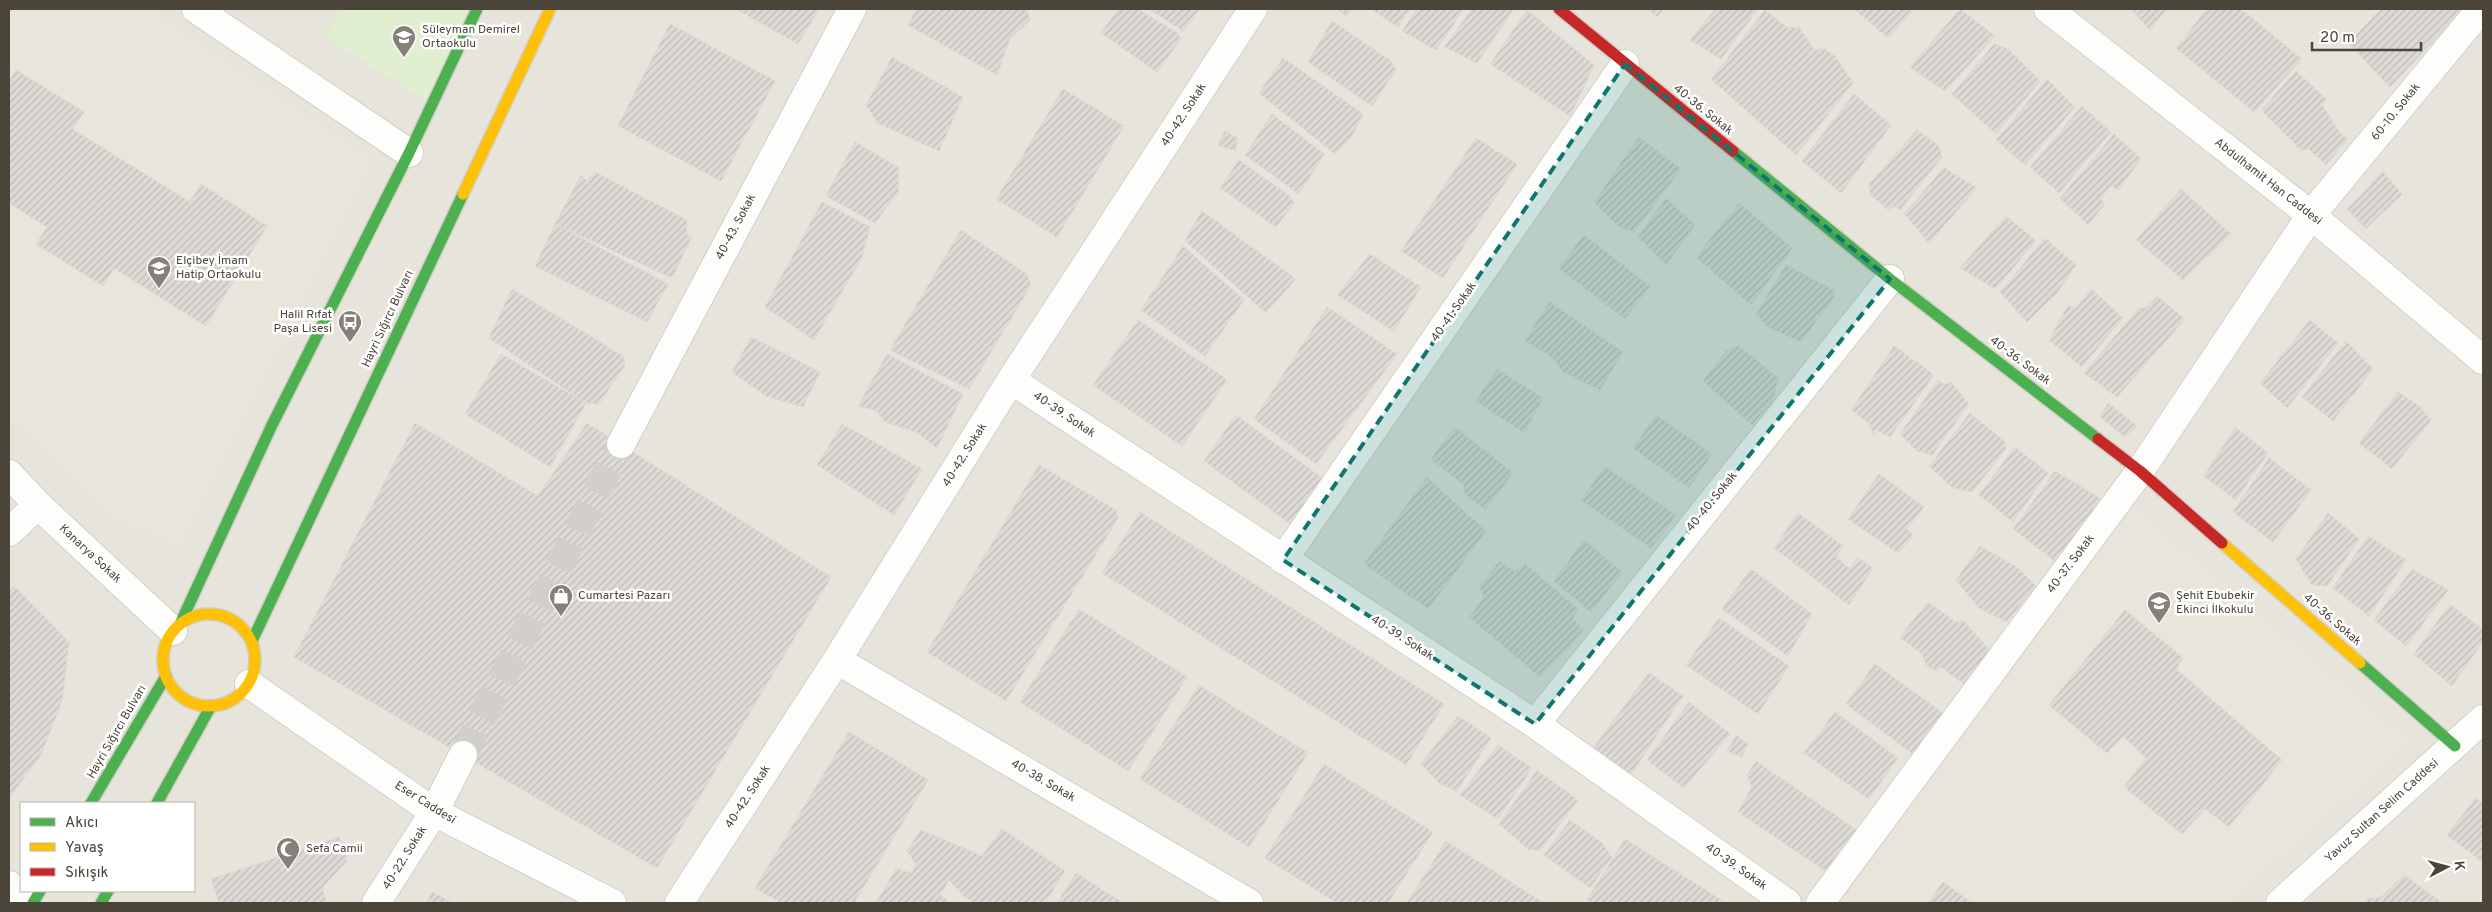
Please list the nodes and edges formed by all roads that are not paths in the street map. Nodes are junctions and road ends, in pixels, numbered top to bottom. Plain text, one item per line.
1 (196, 9) edge
2 (477, 9) edge
3 (550, 9) edge
4 (852, 9) edge
5 (1254, 9) edge
6 (1558, 9) edge
7 (2048, 9) edge
8 (2481, 9) edge
9 (1624, 64) junction
10 (410, 152) junction
11 (2311, 215) junction
12 (1890, 279) junction
13 (2483, 360) edge
14 (1011, 380) junction
15 (621, 444) tunnel mouth
16 (2140, 471) junction
17 (9, 474) edge
18 (38, 505) junction
19 (9, 532) edge
20 (1283, 560) junction
21 (176, 628) junction
22 (252, 641) junction
23 (837, 660) junction
24 (166, 676) junction
25 (250, 684) junction
26 (211, 706) junction
27 (1535, 724) junction
28 (2481, 726) edge
29 (2455, 746) junction
30 (463, 755) tunnel mouth
31 (92, 802) edge
32 (158, 802) edge
33 (434, 812) junction
34 (9, 885) edge
35 (39, 892) edge
36 (107, 892) edge
37 (25, 903) edge
38 (33, 903) edge
39 (101, 903) edge
40 (376, 903) edge
41 (612, 903) edge
42 (680, 903) edge
43 (1249, 903) edge
44 (1787, 903) edge
45 (1820, 903) edge
46 (2280, 903) edge

1 - 10 street
2 - 10 street
3 - 22 street, Hayri Sığırcı Bulvarı
4 - 15 street, 40-43. Sokak
5 - 14 street, 40-42. Sokak
6 - 9 street, 40-36. Sokak
7 - 11 street, Abdulhamit Han Caddesi
8 - 11 street, 60-10. Sokak
9 - 12 street, 40-36. Sokak
9 - 20 street, 40-41. Sokak
10 - 21 street
11 - 13 street, Abdulhamit Han Caddesi
11 - 16 street, 40-37. Sokak
12 - 16 street, 40-36. Sokak
12 - 27 street, 40-40. Sokak
14 - 20 street, 40-39. Sokak
14 - 23 street, 40-42. Sokak
16 - 29 street, 40-36. Sokak
16 - 45 street, 40-37. Sokak
17 - 18 street, Kanarya Sokak
18 - 19 street
18 - 21 street, Kanarya Sokak
20 - 27 street, 40-39. Sokak
21 - 22 street
21 - 24 street
22 - 25 street
23 - 42 street, 40-42. Sokak
23 - 43 street, 40-38. Sokak
24 - 26 street
24 - 31 street, Hayri Sığırcı Bulvarı
25 - 26 street
25 - 33 street, Eser Caddesi
26 - 32 street
27 - 44 street, 40-39. Sokak
28 - 29 street, Yavuz Sultan Selim Caddesi
29 - 46 street, Yavuz Sultan Selim Caddesi
30 - 33 street, 40-22. Sokak
33 - 40 street, 40-22. Sokak
33 - 41 street, Eser Caddesi
34 - 37 street
35 - 38 street
36 - 39 street

